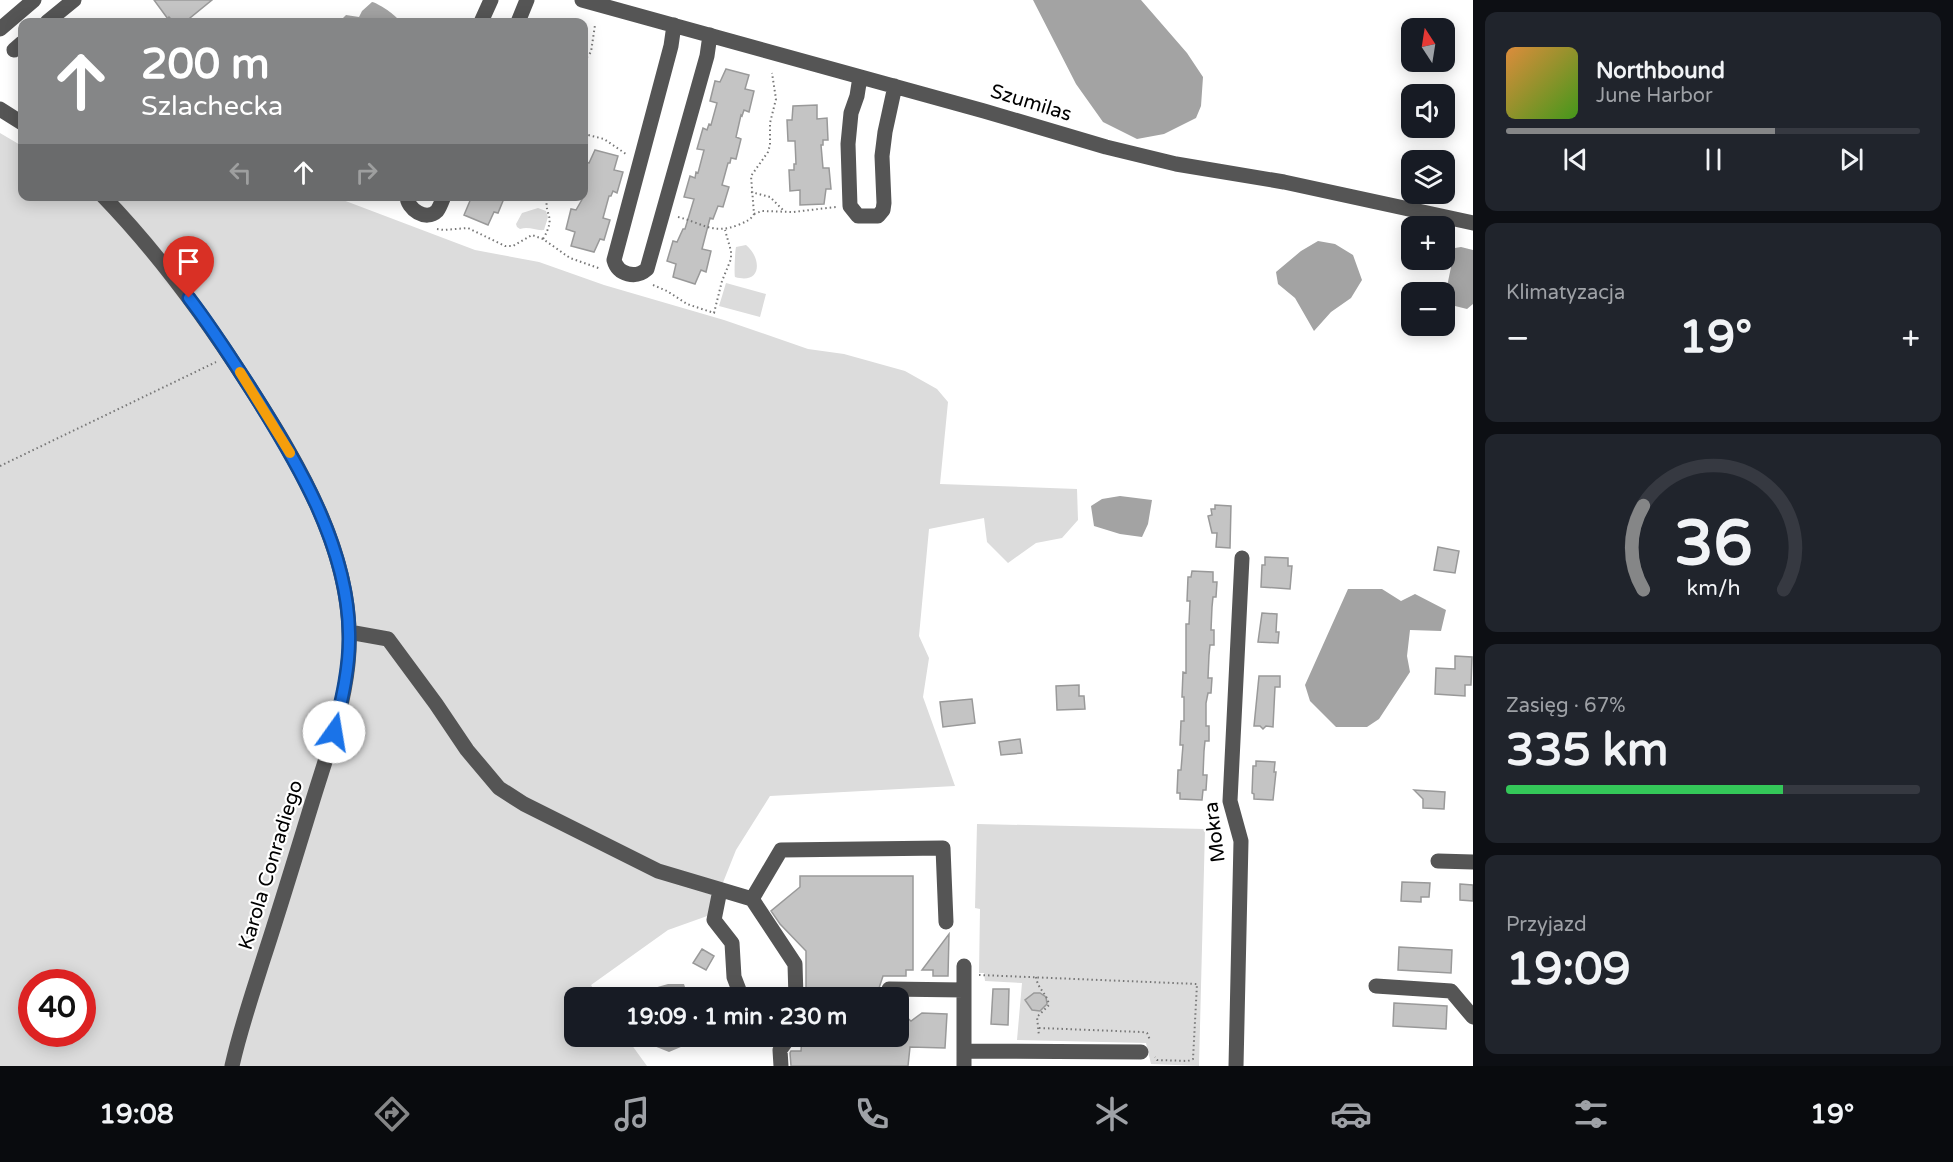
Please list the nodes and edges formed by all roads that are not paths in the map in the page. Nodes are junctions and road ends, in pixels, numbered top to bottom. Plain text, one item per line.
1 (34, 0) edge
2 (74, 0) edge
3 (491, 0) edge
4 (527, 0) edge
5 (582, 0) edge
6 (52, 18) edge
7 (483, 18) edge
8 (520, 18) edge
9 (674, 25) junction
10 (0, 29) edge
11 (710, 35) junction
12 (860, 76) junction
13 (895, 86) junction
14 (0, 110) edge
15 (18, 121) edge
16 (108, 201) edge
17 (407, 201) edge
18 (442, 201) edge
19 (1473, 223) edge
20 (1242, 558) dead end
21 (349, 632) junction
22 (1438, 861) dead end
23 (1473, 862) edge
24 (720, 890) junction
25 (752, 899) junction
26 (946, 922) dead end
27 (1376, 986) dead end
28 (738, 987) edge
29 (796, 987) edge
30 (902, 987) edge
31 (1473, 1017) edge
32 (782, 1047) edge
33 (1141, 1052) dead end
34 (964, 1058) edge
35 (232, 1066) edge
36 (781, 1066) edge
37 (1236, 1066) edge

1 - 10 street
2 - 6 street
3 - 7 street
4 - 8 street
5 - 9 street, Szumilas
9 - 11 street, Szumilas
9 - 11 street
11 - 12 street, Szumilas
12 - 13 street, Szumilas
12 - 13 street
13 - 19 street, Szumilas
14 - 15 street
16 - 21 street, Karola Conradiego
17 - 18 street
20 - 37 street, Mokra
21 - 24 street
21 - 35 street, Karola Conradiego
22 - 23 street
24 - 25 street
24 - 28 street
25 - 26 street
25 - 29 street
27 - 31 street
30 - 34 street
32 - 36 street
33 - 34 street

